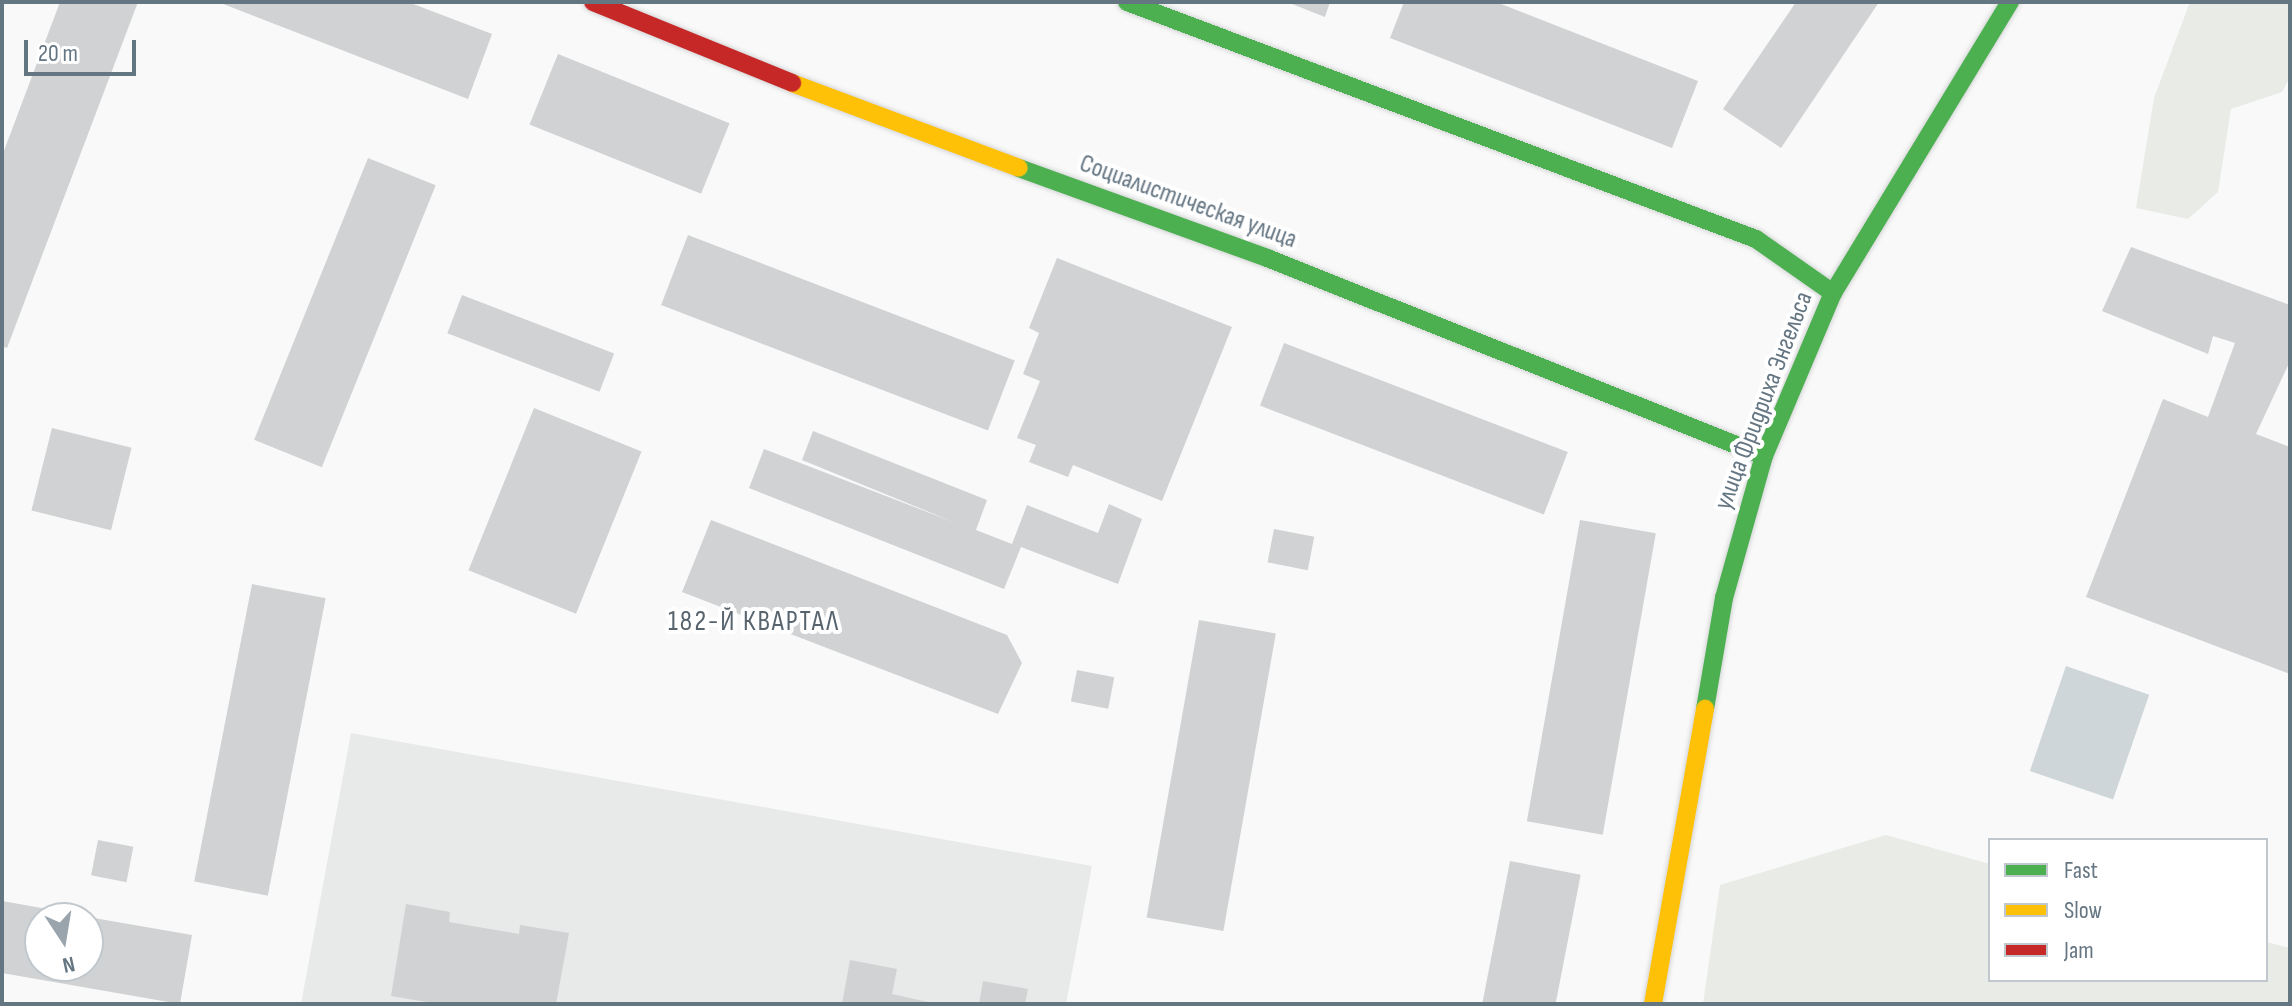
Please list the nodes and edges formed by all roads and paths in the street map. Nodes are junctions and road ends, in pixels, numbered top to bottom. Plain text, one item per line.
1 (593, 2) edge
2 (1127, 2) edge
3 (2010, 2) edge
4 (1833, 293) junction
5 (1764, 456) junction
6 (1653, 1004) edge

1 - 5 street, Социалистическая улица
2 - 4 street
3 - 4 street, улица Фридриха Энгельса
4 - 5 street, улица Фридриха Энгельса
5 - 6 street, улица Фридриха Энгельса

